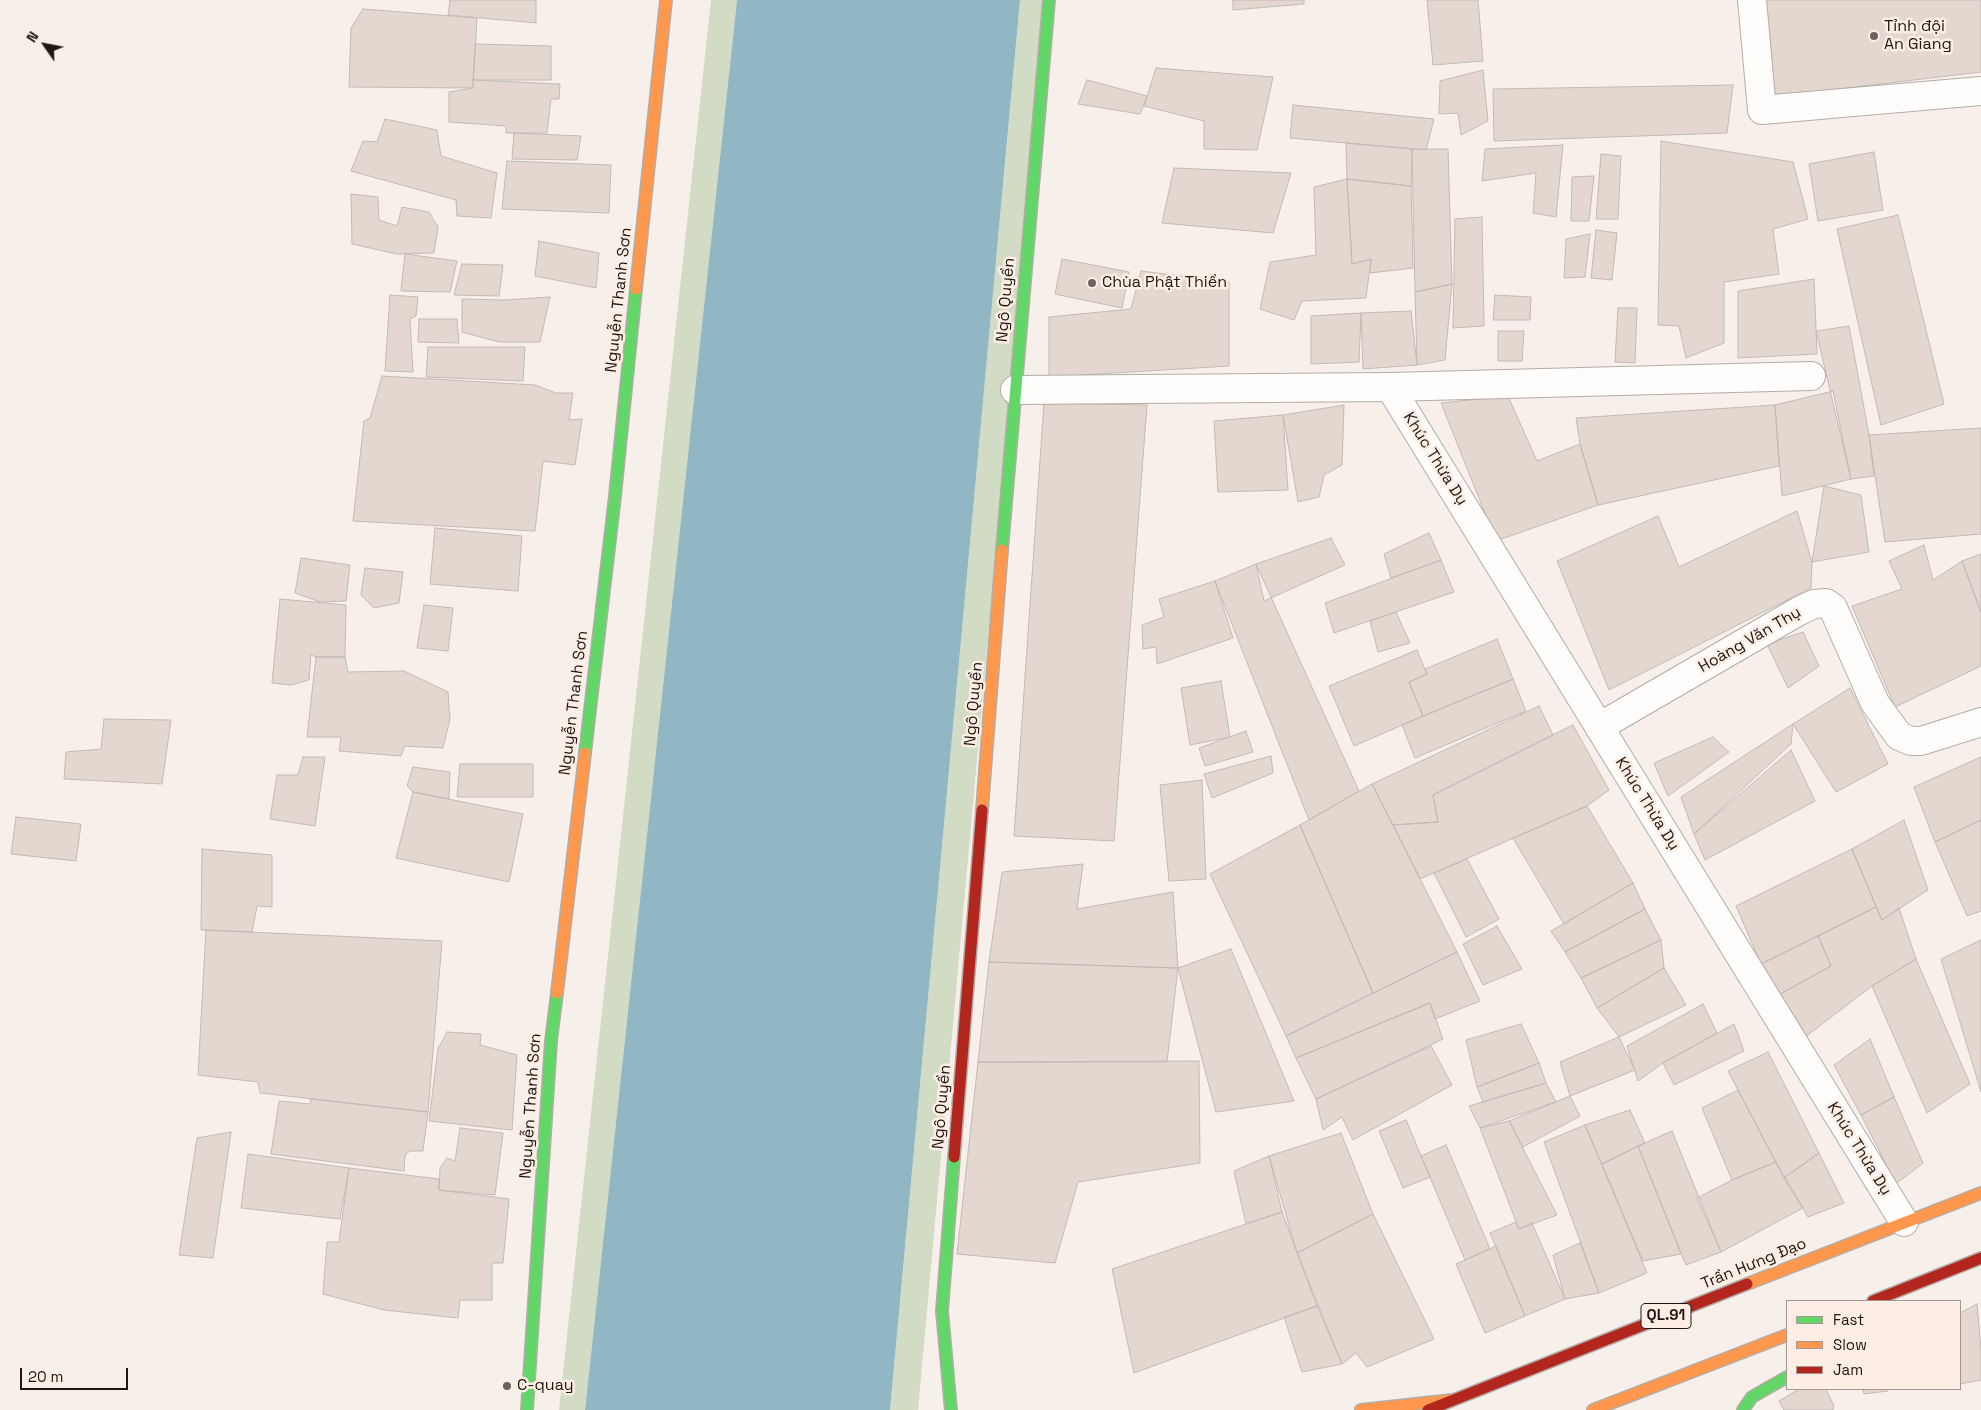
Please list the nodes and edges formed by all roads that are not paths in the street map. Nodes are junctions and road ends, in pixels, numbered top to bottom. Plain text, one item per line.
1 (666, 0) edge
2 (1049, 0) edge
3 (1752, 0) edge
4 (1981, 91) edge
5 (1811, 376) dead end
6 (1390, 387) junction
7 (1015, 390) junction
8 (1981, 722) edge
9 (1599, 727) junction
10 (1981, 1193) edge
11 (1904, 1222) junction
12 (1981, 1258) edge
13 (1891, 1297) edge
14 (1878, 1300) edge
15 (1786, 1335) edge
16 (1786, 1378) edge
17 (1456, 1400) junction
18 (527, 1410) edge
19 (951, 1410) edge
20 (1361, 1410) edge
21 (1428, 1410) edge
22 (1593, 1410) edge
23 (1743, 1410) edge

1 - 18 main road, Nguyễn Thanh Sơn
2 - 7 main road, Ngô Quyền
3 - 4 street
5 - 6 street
6 - 7 street
6 - 9 street, Khúc Thừa Dụ
7 - 19 main road, Ngô Quyền
8 - 9 street, Hoàng Văn Thụ
9 - 11 street, Khúc Thừa Dụ
10 - 11 main road, Trần Hưng Đạo / QL.91
11 - 17 main road, Trần Hưng Đạo / QL.91
12 - 13 main road
13 - 14 main road
15 - 22 main road
16 - 23 main road
17 - 20 main road
17 - 21 main road, Trần Hưng Đạo / QL.91

